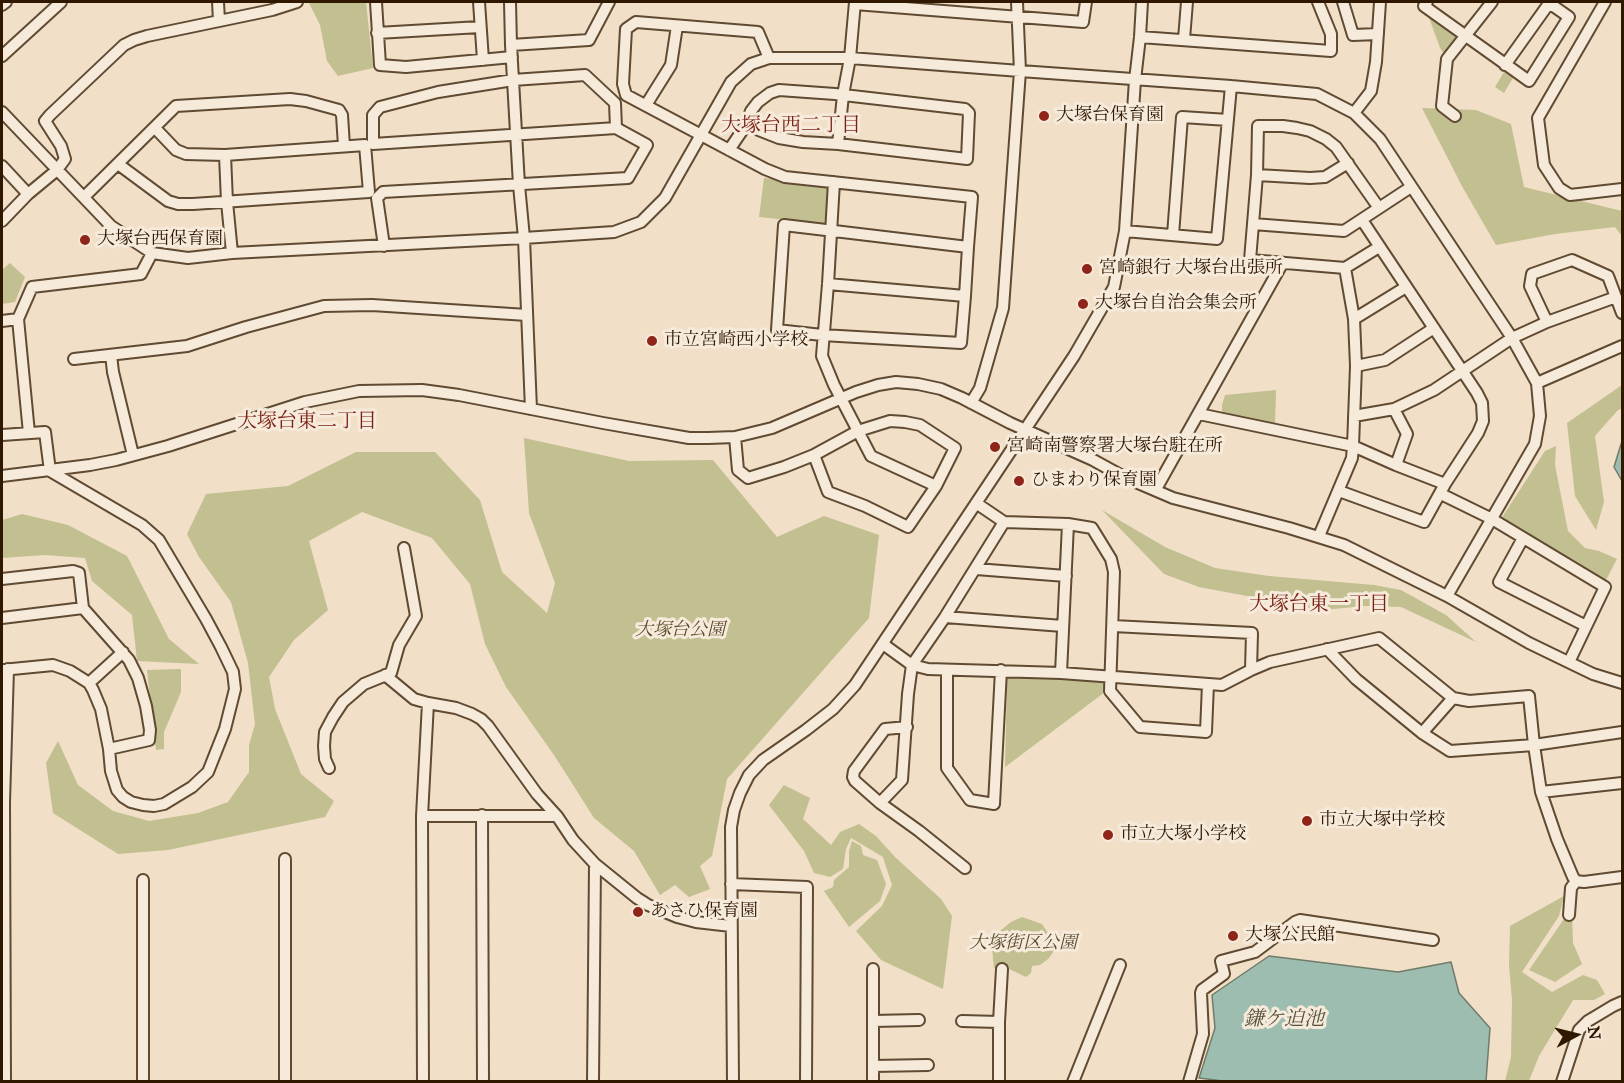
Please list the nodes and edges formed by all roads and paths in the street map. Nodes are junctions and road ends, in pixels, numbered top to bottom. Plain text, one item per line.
1 (6, 2) edge
2 (61, 2) edge
3 (297, 2) edge
4 (376, 2) edge
5 (479, 2) edge
6 (510, 2) edge
7 (609, 2) edge
8 (1017, 2) edge
9 (1086, 2) edge
10 (1142, 2) edge
11 (1187, 2) edge
12 (1318, 2) edge
13 (1343, 2) edge
14 (1380, 2) edge
15 (1427, 2) edge
16 (1492, 2) edge
17 (1550, 2) edge
18 (1605, 2) edge
19 (221, 3) edge
20 (855, 3) edge
21 (884, 4) edge
22 (2, 5) edge
23 (1018, 16) junction
24 (219, 21) junction
25 (677, 26) junction
26 (480, 27) junction
27 (377, 33) junction
28 (1378, 34) junction
29 (1465, 36) junction
30 (1140, 37) junction
31 (1184, 39) junction
32 (511, 45) junction
33 (2, 56) edge
34 (512, 57) junction
35 (769, 58) junction
36 (850, 58) junction
37 (483, 60) junction
38 (1505, 65) junction
39 (1020, 72) junction
40 (513, 80) junction
41 (1135, 80) junction
42 (1231, 86) junction
43 (843, 94) junction
44 (646, 105) junction
45 (2, 112) edge
46 (1354, 113) junction
47 (1455, 116) dead end
48 (1228, 120) junction
49 (746, 125) junction
50 (155, 128) junction
51 (616, 128) junction
52 (516, 135) junction
53 (700, 135) junction
54 (838, 144) junction
55 (344, 146) junction
56 (729, 150) junction
57 (225, 155) junction
58 (1348, 163) junction
59 (118, 164) junction
60 (2, 166) edge
61 (57, 170) junction
62 (1257, 175) junction
63 (834, 182) junction
64 (519, 185) junction
65 (1411, 187) junction
66 (1623, 189) edge
67 (28, 194) junction
68 (84, 197) junction
69 (227, 201) junction
70 (1379, 208) junction
71 (1362, 220) junction
72 (2, 221) edge
73 (1253, 224) junction
74 (830, 230) junction
75 (1125, 231) junction
76 (1173, 235) junction
77 (524, 238) junction
78 (384, 246) junction
79 (1379, 246) junction
80 (968, 247) junction
81 (152, 253) junction
82 (232, 254) junction
83 (1282, 264) junction
84 (1346, 268) junction
85 (828, 284) junction
86 (1406, 287) junction
87 (965, 296) junction
88 (1616, 297) junction
89 (1623, 313) edge
90 (526, 315) junction
91 (18, 319) junction
92 (1354, 319) junction
93 (2, 321) edge
94 (1547, 322) junction
95 (1434, 328) junction
96 (822, 335) junction
97 (1512, 338) junction
98 (1623, 346) edge
99 (111, 355) junction
100 (74, 359) dead end
101 (1356, 366) junction
102 (1461, 370) junction
103 (1537, 383) junction
104 (841, 398) junction
105 (971, 403) junction
106 (531, 409) junction
107 (1394, 409) junction
108 (1199, 414) junction
109 (1354, 416) junction
110 (1025, 429) junction
111 (858, 431) junction
112 (29, 433) junction
113 (2, 435) edge
114 (735, 437) junction
115 (1353, 446) junction
116 (133, 455) junction
117 (814, 455) junction
118 (1396, 465) junction
119 (50, 471) junction
120 (2, 476) edge
121 (936, 486) junction
122 (1156, 489) junction
123 (1443, 489) junction
124 (1339, 491) junction
125 (976, 503) junction
126 (1491, 519) junction
127 (1004, 522) junction
128 (1068, 524) junction
129 (1319, 537) junction
130 (1523, 538) junction
131 (404, 548) dead end
132 (976, 569) junction
133 (1065, 576) junction
134 (2, 579) edge
135 (1447, 596) junction
136 (83, 608) junction
137 (945, 617) junction
138 (2, 618) edge
139 (1063, 626) junction
140 (1113, 626) junction
141 (1586, 626) junction
142 (883, 644) junction
143 (1327, 649) junction
144 (123, 652) junction
145 (1569, 662) junction
146 (912, 665) junction
147 (5, 669) edge
148 (947, 670) junction
149 (1001, 670) junction
150 (1251, 670) junction
151 (1061, 673) junction
152 (385, 675) junction
153 (1110, 676) junction
154 (89, 683) junction
155 (1623, 683) edge
156 (1208, 684) junction
157 (1453, 698) junction
158 (428, 704) junction
159 (907, 727) junction
160 (1623, 732) edge
161 (1422, 733) junction
162 (1534, 745) junction
163 (109, 749) junction
164 (329, 768) dead end
165 (1623, 783) edge
166 (1541, 792) junction
167 (3, 802) edge
168 (880, 803) junction
169 (482, 815) junction
170 (422, 816) junction
171 (557, 816) junction
172 (285, 860) dead end
173 (595, 864) junction
174 (965, 868) dead end
175 (1623, 877) edge
176 (143, 880) dead end
177 (1576, 881) junction
178 (731, 884) junction
179 (1569, 915) dead end
180 (731, 926) junction
181 (1433, 940) dead end
182 (1120, 965) dead end
183 (873, 969) dead end
184 (1002, 969) dead end
185 (1623, 1002) edge
186 (919, 1020) dead end
187 (873, 1021) junction
188 (962, 1022) dead end
189 (999, 1022) junction
190 (928, 1065) dead end
191 (873, 1066) junction
192 (5, 1082) edge
193 (143, 1082) edge
194 (285, 1082) edge
195 (423, 1082) edge
196 (483, 1082) edge
197 (593, 1082) edge
198 (733, 1082) edge
199 (806, 1082) edge
200 (873, 1082) edge
201 (999, 1082) edge
202 (1073, 1082) edge
203 (1189, 1082) edge
204 (1562, 1082) edge

1 - 22 street
2 - 33 street
3 - 24 street
4 - 27 street
5 - 26 street
6 - 32 street
7 - 32 street
8 - 23 street
9 - 23 street
10 - 30 street
11 - 31 street
12 - 31 street
13 - 28 street
14 - 28 street
15 - 29 street
16 - 29 street
17 - 38 street
17 - 38 street
18 - 66 street
19 - 24 street
20 - 21 street
20 - 36 street
21 - 23 street
23 - 39 street
24 - 61 street
25 - 35 street
25 - 44 street
25 - 44 street
26 - 27 street
26 - 37 street
27 - 37 street
28 - 46 street
29 - 38 street
29 - 47 street
30 - 31 street
30 - 41 street
32 - 34 street
34 - 37 street
34 - 40 street
35 - 36 street
35 - 53 street
36 - 39 street
36 - 43 street
39 - 41 street
39 - 105 street
40 - 51 street
40 - 52 street
40 - 52 street
41 - 42 street
41 - 75 street
42 - 46 street
42 - 48 street
43 - 49 street
43 - 54 street
43 - 54 street
44 - 53 street
45 - 61 street
46 - 65 street
48 - 76 street
48 - 76 street
49 - 54 street
49 - 56 street
50 - 55 street
50 - 57 street
50 - 59 street
51 - 52 street
51 - 64 street
52 - 64 street
53 - 56 street
53 - 77 street
55 - 57 street
55 - 69 street
56 - 63 street
57 - 69 street
58 - 62 street
58 - 62 street
58 - 70 street
59 - 68 street
59 - 69 street
60 - 67 street
61 - 67 street
61 - 68 street
62 - 73 street
63 - 74 street
63 - 80 street
64 - 77 street
64 - 78 street
65 - 70 street
65 - 97 street
67 - 72 street
68 - 81 street
69 - 82 street
70 - 71 street
71 - 73 street
71 - 79 street
73 - 83 street
74 - 80 street
74 - 85 street
74 - 96 street
75 - 76 street
75 - 110 street
77 - 78 street
77 - 90 street
78 - 82 street
79 - 84 street
79 - 86 street
80 - 87 street
81 - 82 street
81 - 91 street
83 - 84 street
83 - 108 street
84 - 92 street
85 - 87 street
85 - 96 street
86 - 92 street
86 - 95 street
87 - 96 street
88 - 89 street
88 - 94 street
88 - 94 street
90 - 99 street
90 - 106 street
91 - 93 street
91 - 112 street
92 - 101 street
94 - 97 street
95 - 101 street
95 - 102 street
96 - 104 street
97 - 102 street
97 - 103 street
98 - 103 street
99 - 100 street
99 - 116 street
101 - 109 street
102 - 107 street
102 - 123 street
103 - 126 street
104 - 105 street
104 - 111 street
104 - 114 street
105 - 110 street
106 - 114 street
106 - 116 street
107 - 109 street
107 - 118 street
108 - 115 street
108 - 122 street
109 - 115 street
110 - 122 street
110 - 125 street
111 - 117 street
111 - 121 street
111 - 121 street
112 - 113 street
112 - 119 street
114 - 117 street
115 - 118 street
115 - 124 street
116 - 119 street
117 - 121 street
118 - 123 street
119 - 120 street
119 - 163 street
122 - 129 street
123 - 124 street
123 - 126 street
124 - 129 street
125 - 127 street
125 - 142 street
126 - 130 street
126 - 135 street
127 - 128 street
127 - 132 street
128 - 133 street
128 - 140 street
129 - 135 street
130 - 141 street
130 - 141 street
131 - 152 street
132 - 133 street
132 - 137 street
133 - 139 street
134 - 136 street
135 - 145 street
136 - 138 street
136 - 144 street
137 - 139 street
137 - 146 street
139 - 151 street
140 - 150 street
140 - 153 street
141 - 145 street
142 - 146 street
142 - 178 street
143 - 150 street
143 - 157 street
143 - 161 street
144 - 154 street
144 - 163 street
145 - 155 street
146 - 148 street
146 - 159 street
147 - 154 street
147 - 167 street
148 - 149 street
148 - 149 street
149 - 151 street
150 - 156 street
151 - 153 street
152 - 158 street
152 - 164 street
153 - 156 street
153 - 156 street
154 - 163 street
157 - 161 street
157 - 162 street
158 - 170 street
158 - 171 street
159 - 168 street
159 - 168 street
160 - 162 street
161 - 162 street
162 - 166 street
165 - 166 street
166 - 177 street
167 - 192 street
168 - 174 street
169 - 170 street
169 - 171 street
169 - 196 street
170 - 195 street
171 - 173 street
172 - 194 street
173 - 180 street
173 - 197 street
175 - 177 street
176 - 193 street
177 - 179 street
178 - 180 street
178 - 199 street
180 - 198 street
181 - 203 street
182 - 202 street
183 - 187 street
184 - 189 street
185 - 204 street
186 - 187 street
187 - 191 street
188 - 189 street
189 - 201 street
190 - 191 street
191 - 200 street

